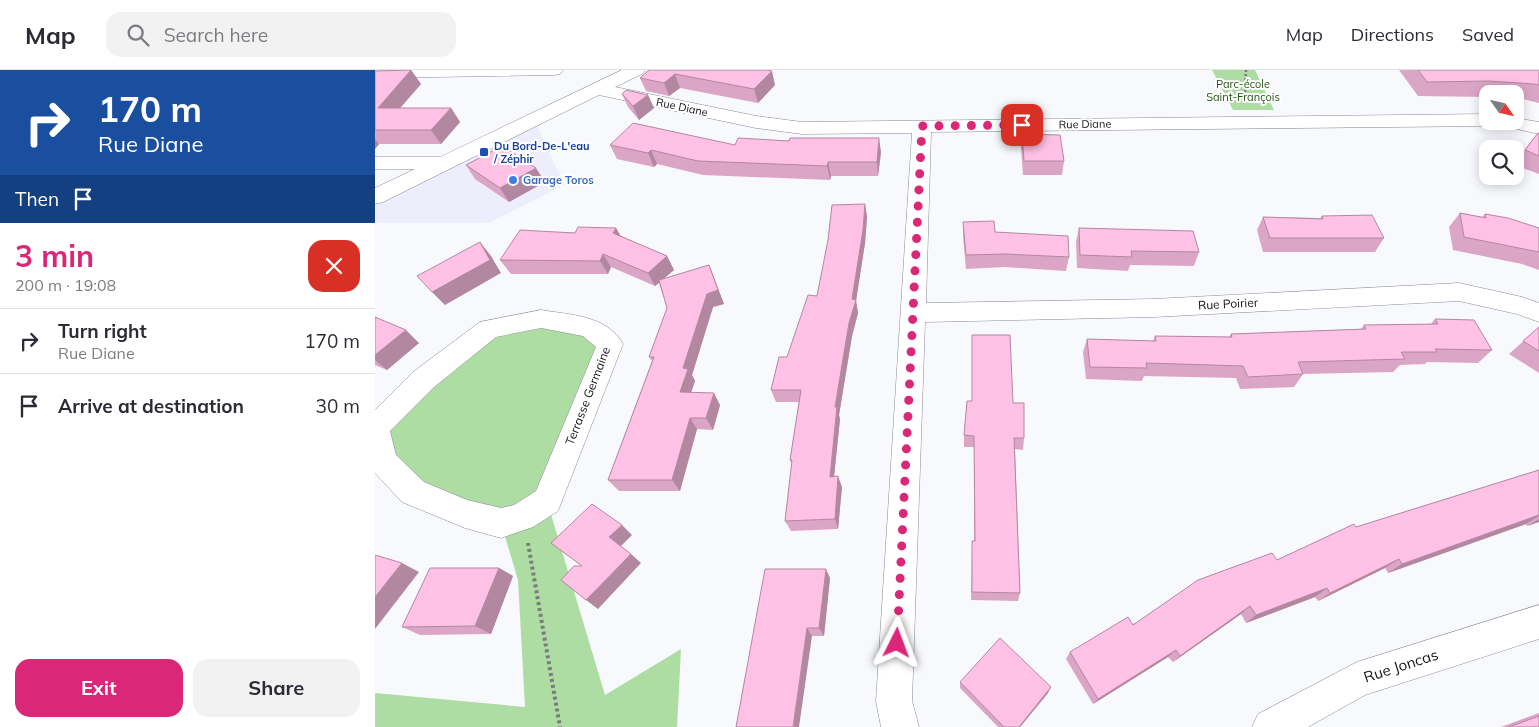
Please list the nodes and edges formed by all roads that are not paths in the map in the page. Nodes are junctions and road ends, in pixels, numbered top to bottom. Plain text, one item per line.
1 (554, 70) edge
2 (635, 70) edge
3 (375, 73) edge
4 (598, 79) edge
5 (1479, 120) edge
6 (1524, 125) edge
7 (922, 126) junction
8 (1539, 128) edge
9 (443, 162) junction
10 (375, 164) edge
11 (375, 197) edge
12 (913, 313) junction
13 (1539, 313) edge
14 (375, 428) edge
15 (1539, 622) edge
16 (900, 727) edge
17 (1271, 727) edge

1 - 3 street
2 - 4 street
4 - 7 street, Rue Diane
4 - 9 street
5 - 7 street, Rue Diane
6 - 8 street
7 - 12 street
9 - 10 street
9 - 11 street
12 - 13 street, Rue Poirier
12 - 16 street
14 - 14 street, Terrasse Germaine
15 - 17 street, Rue Joncas

